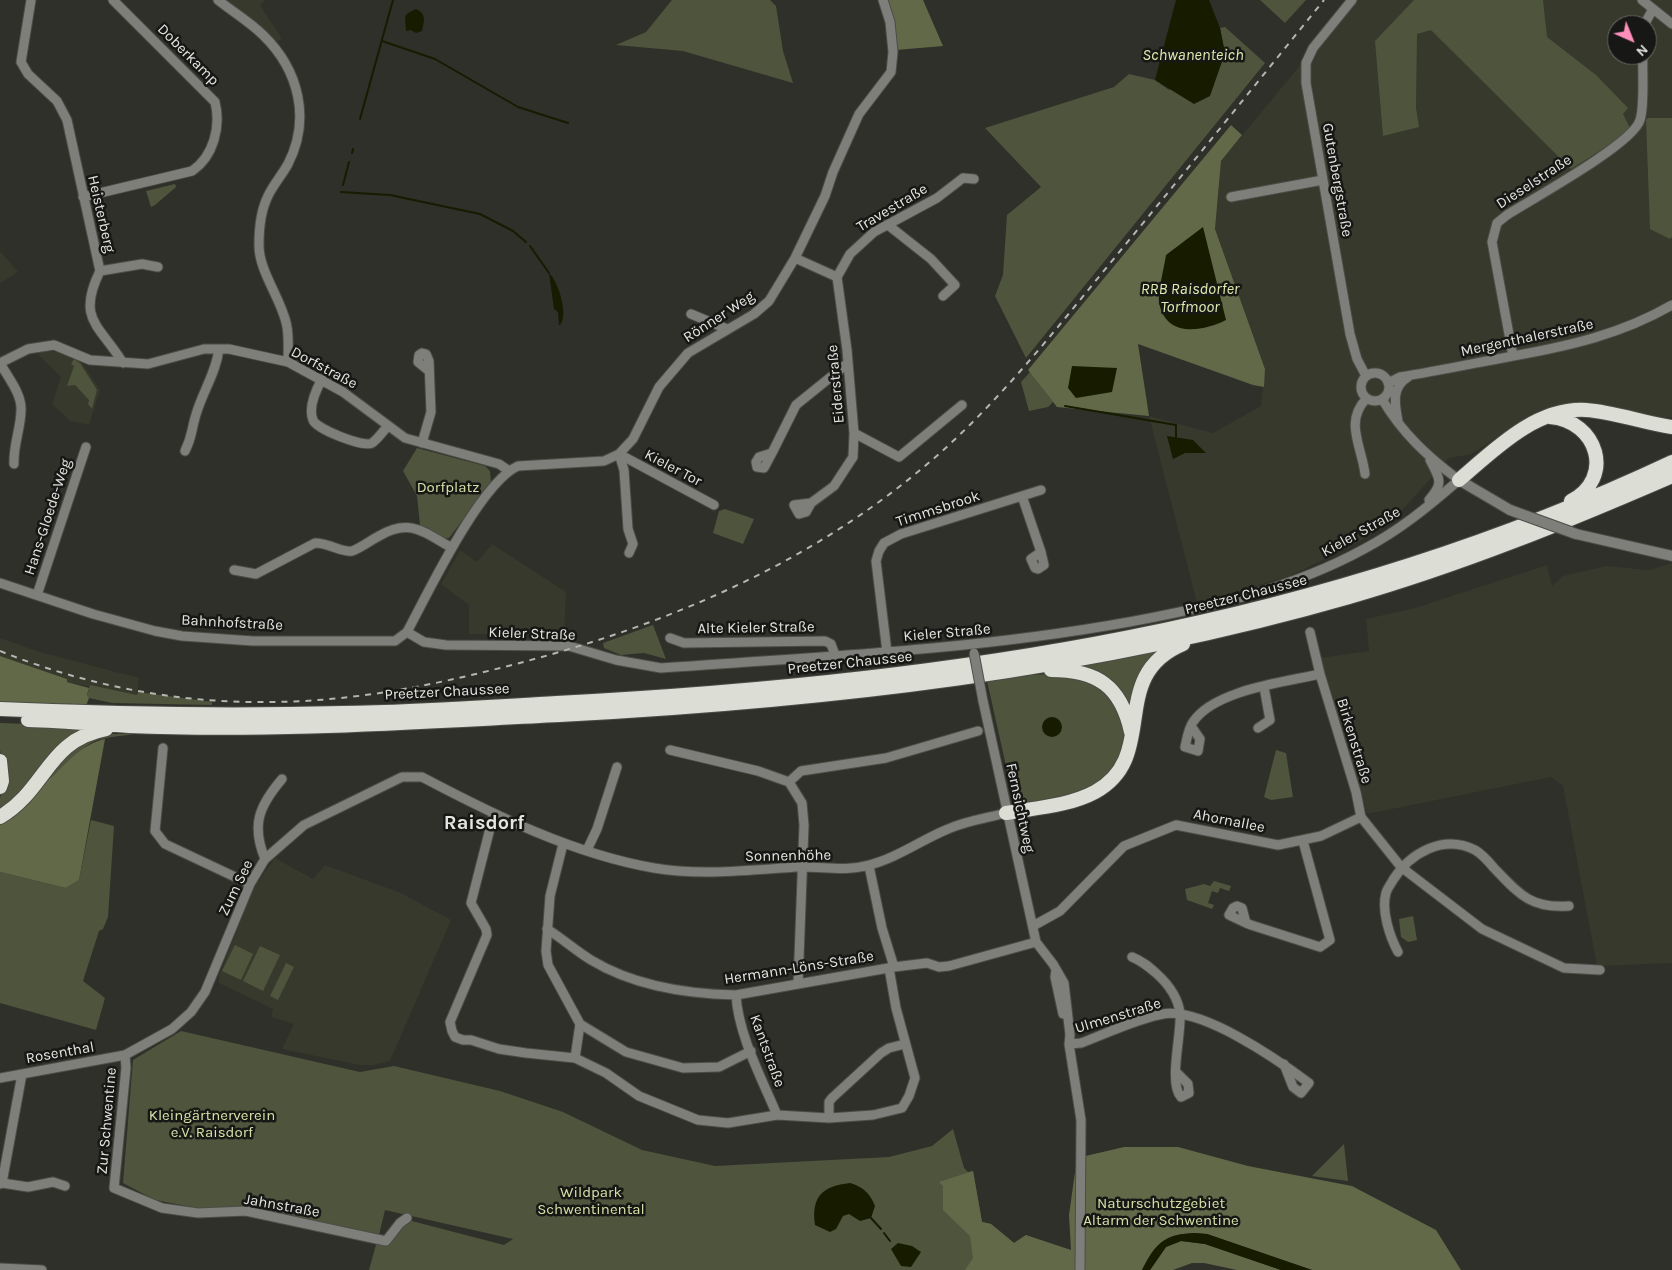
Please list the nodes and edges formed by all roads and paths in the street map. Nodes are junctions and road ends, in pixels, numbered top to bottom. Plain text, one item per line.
1 (32, 0) edge
2 (113, 0) edge
3 (218, 0) edge
4 (883, 0) edge
5 (1352, 0) edge
6 (1642, 0) edge
7 (1652, 9) junction
8 (1649, 15) edge
9 (1672, 24) edge
10 (1643, 65) edge
11 (974, 178) dead end
12 (1323, 180) junction
13 (83, 196) junction
14 (1231, 197) dead end
15 (888, 225) junction
16 (795, 258) junction
17 (158, 267) dead end
18 (100, 271) junction
19 (837, 277) junction
20 (943, 296) dead end
21 (1672, 305) edge
22 (691, 314) dead end
23 (727, 329) junction
24 (219, 349) junction
25 (1513, 356) junction
26 (288, 362) junction
27 (0, 363) edge
28 (123, 363) junction
29 (848, 364) junction
30 (429, 371) dead end
31 (1412, 375) junction
32 (1366, 376) junction
33 (322, 379) junction
34 (1388, 383) junction
35 (1366, 399) junction
36 (1382, 400) junction
37 (962, 405) dead end
38 (1547, 417) junction
39 (1398, 424) junction
40 (388, 426) junction
41 (1672, 427) edge
42 (854, 434) junction
43 (422, 444) junction
44 (86, 447) dead end
45 (185, 451) dead end
46 (772, 453) dead end
47 (619, 454) junction
48 (1428, 457) junction
49 (1672, 462) edge
50 (14, 464) dead end
51 (508, 470) junction
52 (1365, 474) dead end
53 (1672, 476) edge
54 (1459, 480) junction
55 (1041, 490) dead end
56 (1022, 496) junction
57 (811, 502) dead end
58 (714, 505) dead end
59 (1549, 516) junction
60 (1408, 523) junction
61 (452, 548) junction
62 (1042, 552) dead end
63 (629, 553) dead end
64 (1672, 556) edge
65 (234, 570) dead end
66 (0, 582) edge
67 (37, 595) junction
68 (407, 632) junction
69 (1310, 632) dead end
70 (1204, 635) junction
71 (670, 638) dead end
72 (974, 649) junction
73 (886, 652) junction
74 (835, 655) junction
75 (1033, 667) junction
76 (1320, 674) junction
77 (1264, 687) junction
78 (0, 709) edge
79 (0, 718) edge
80 (126, 726) junction
81 (1191, 726) dead end
82 (1258, 728) dead end
83 (978, 731) dead end
84 (1132, 737) junction
85 (163, 748) dead end
86 (670, 750) dead end
87 (0, 762) edge
88 (617, 767) dead end
89 (282, 779) dead end
90 (789, 782) junction
91 (0, 788) edge
92 (494, 813) junction
93 (1006, 813) junction
94 (0, 817) edge
95 (1361, 817) junction
96 (1303, 841) junction
97 (563, 844) junction
98 (587, 850) junction
99 (265, 859) junction
100 (868, 866) junction
101 (803, 867) junction
102 (1401, 867) junction
103 (250, 884) junction
104 (1569, 906) dead end
105 (1246, 923) dead end
106 (1033, 926) junction
107 (548, 929) junction
108 (1036, 942) junction
109 (1398, 952) dead end
110 (1132, 957) dead end
111 (892, 968) junction
112 (1600, 970) dead end
113 (798, 984) junction
114 (736, 995) junction
115 (1180, 1013) junction
116 (580, 1024) junction
117 (1069, 1041) junction
118 (905, 1044) junction
119 (751, 1052) junction
120 (126, 1055) junction
121 (575, 1058) junction
122 (1284, 1064) dead end
123 (1176, 1072) dead end
124 (22, 1074) junction
125 (0, 1078) edge
126 (777, 1115) junction
127 (828, 1118) junction
128 (1, 1184) edge
129 (65, 1186) dead end
130 (114, 1188) joint
131 (407, 1218) dead end
132 (0, 1268) edge
133 (42, 1270) edge
134 (1080, 1270) edge

1 - 13 street, Heisterberg
2 - 13 street, Doberkamp
3 - 26 street
4 - 16 street, Rönner Weg
5 - 12 street, Gutenbergstraße
6 - 7 street
7 - 8 street
7 - 9 street
10 - 25 street, Dieselstraße
11 - 15 street, Travestraße
12 - 14 street
12 - 32 street, Gutenbergstraße
13 - 18 street, Heisterberg
15 - 19 street, Travestraße
15 - 20 street
16 - 19 street
16 - 23 street, Rönner Weg
17 - 18 street
18 - 28 street, Heisterberg
19 - 29 street, Eiderstraße
21 - 25 street, Mergenthalerstraße
22 - 23 street
23 - 47 street, Rönner Weg
24 - 26 street, Dorfstraße
24 - 28 street, Dorfstraße
24 - 45 street
25 - 31 street, Mergenthalerstraße
26 - 33 street, Dorfstraße
27 - 28 street, Dorfstraße
27 - 50 street
29 - 42 street, Eiderstraße
29 - 46 street
30 - 43 street
31 - 34 street, Mergenthalerstraße
31 - 39 street
32 - 34 street
32 - 35 street
33 - 40 street, Dorfstraße
33 - 40 street
34 - 36 street
35 - 36 street
35 - 52 street
36 - 39 street
37 - 42 street, Eiderstraße
38 - 41 highway
38 - 54 highway
38 - 59 highway
39 - 48 street
40 - 43 street, Dorfstraße
42 - 57 street
43 - 51 street, Dorfstraße
44 - 67 street, Hans-Gloede-Weg
47 - 51 street
47 - 58 street, Kieler Tor
47 - 63 street
48 - 54 street
48 - 60 street
49 - 59 highway, Preetzer Chaussee
51 - 61 street
53 - 70 highway, Preetzer Chaussee
54 - 60 street, Kieler Straße
54 - 64 street, bridge
55 - 56 street, Timmsbrook
56 - 62 street
56 - 73 street, Timmsbrook
59 - 78 highway, Preetzer Chaussee
60 - 72 street, Kieler Straße
61 - 65 street
61 - 68 street
66 - 67 street, Bahnhofstraße
67 - 68 street, Bahnhofstraße
68 - 74 street, Kieler Straße
69 - 76 street, Birkenstraße
70 - 75 highway, Preetzer Chaussee
70 - 84 highway
71 - 74 street, Alte Kieler Straße
72 - 73 street, Kieler Straße
72 - 93 street, Fernsichtweg, bridge
73 - 74 street, Kieler Straße
75 - 80 highway, Preetzer Chaussee
75 - 84 highway
76 - 77 street
76 - 95 street, Birkenstraße
77 - 81 street
77 - 82 street
79 - 80 highway, Preetzer Chaussee
80 - 94 highway
83 - 90 street
84 - 93 highway
85 - 103 street
86 - 90 street
87 - 91 highway
88 - 98 street
89 - 99 street
90 - 101 street
92 - 97 street, Zum See
92 - 99 street, Zum See
92 - 121 street
93 - 100 street, Sonnenhöhe
93 - 106 street, Fernsichtweg
95 - 96 street, Ahornallee
95 - 102 street
96 - 105 street
96 - 106 street, Ahornallee
97 - 98 street, Sonnenhöhe
97 - 107 street
98 - 101 street, Sonnenhöhe
99 - 103 street, Zum See
100 - 101 street, Sonnenhöhe
100 - 111 street
101 - 113 street
102 - 104 street
102 - 109 street
102 - 112 street
103 - 120 street, Zum See
106 - 108 street, Fernsichtweg
107 - 114 street, Hermann-Löns-Straße
107 - 116 street
108 - 111 street, Hermann-Löns-Straße
108 - 117 street, Fernsichtweg
110 - 115 street
111 - 113 street, Hermann-Löns-Straße
111 - 118 street
113 - 114 street, Hermann-Löns-Straße
114 - 119 street, Kantstraße
115 - 117 street, Ulmenstraße
115 - 122 street, Ulmenstraße
115 - 123 street
116 - 119 street
116 - 121 street
117 - 134 street, Fernsichtweg
118 - 127 street
118 - 127 street
119 - 126 street, Kantstraße
120 - 124 street, Rosenthal
120 - 130 street, Zur Schwentine
121 - 126 street
124 - 125 street, Rosenthal
124 - 128 street
126 - 127 street
128 - 129 street
130 - 131 street, Jahnstraße
132 - 133 street

